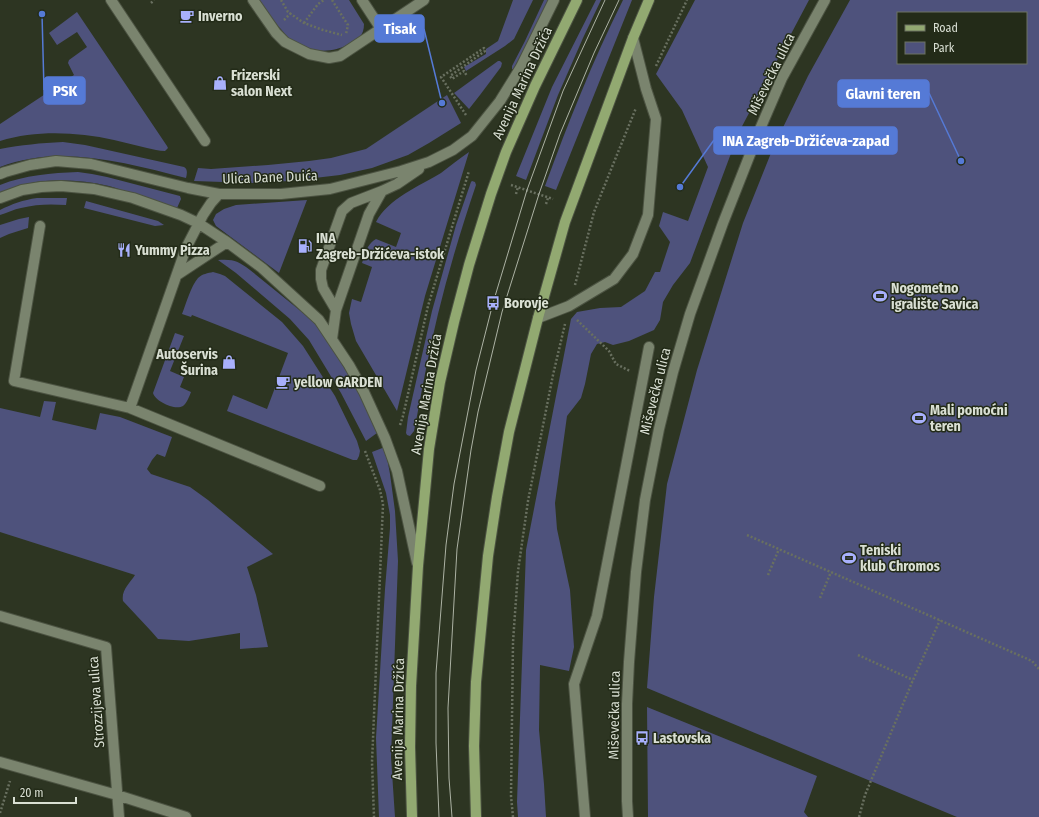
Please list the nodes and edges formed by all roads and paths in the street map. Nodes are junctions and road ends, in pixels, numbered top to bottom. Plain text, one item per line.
1 (111, 0) edge
2 (154, 0) edge
3 (253, 0) edge
4 (281, 0) edge
5 (324, 0) edge
6 (332, 0) edge
7 (362, 0) edge
8 (424, 0) edge
9 (554, 0) edge
10 (577, 0) edge
11 (649, 0) edge
12 (687, 0) edge
13 (825, 0) edge
14 (151, 3) dead end
15 (304, 23) junction
16 (381, 29) junction
17 (633, 38) junction
18 (655, 70) dead end
19 (468, 76) dead end
20 (636, 108) dead end
21 (466, 115) dead end
22 (205, 141) dead end
23 (429, 162) junction
24 (470, 171) dead end
25 (0, 174) edge
26 (511, 185) dead end
27 (518, 187) junction
28 (382, 191) junction
29 (219, 194) junction
30 (516, 194) dead end
31 (0, 198) edge
32 (548, 198) junction
33 (553, 199) dead end
34 (546, 204) dead end
35 (198, 223) junction
36 (40, 226) dead end
37 (227, 242) junction
38 (177, 275) junction
39 (577, 275) dead end
40 (336, 310) junction
41 (538, 318) junction
42 (571, 320) dead end
43 (565, 322) dead end
44 (332, 339) junction
45 (649, 347) dead end
46 (643, 378) junction
47 (130, 408) junction
48 (400, 425) dead end
49 (365, 450) dead end
50 (320, 486) dead end
51 (747, 535) dead end
52 (779, 549) junction
53 (418, 566) junction
54 (831, 572) junction
55 (768, 575) dead end
56 (820, 598) dead end
57 (0, 616) edge
58 (940, 620) junction
59 (858, 655) dead end
60 (1039, 669) edge
61 (913, 680) junction
62 (0, 762) edge
63 (12, 774) dead end
64 (117, 795) junction
65 (0, 813) edge
66 (119, 817) edge
67 (186, 817) edge
68 (374, 817) edge
69 (412, 817) edge
70 (476, 817) edge
71 (513, 817) edge
72 (585, 817) edge
73 (628, 817) edge
74 (859, 817) edge

1 - 22 street
2 - 14 path
3 - 16 street
4 - 15 path
5 - 15 path
6 - 15 path
7 - 16 street
8 - 16 street
9 - 23 street, Ulica Dane Duića
10 - 53 main road, Avenija Marina Držića
11 - 17 main road
12 - 18 path
13 - 73 street, Miševečka ulica
17 - 41 main road
17 - 41 street
19 - 21 path
20 - 39 path
23 - 28 street
23 - 29 street, Ulica Dane Duića
24 - 48 path
25 - 29 street, Ulica Dane Duića
26 - 27 path
27 - 30 path
27 - 32 path
28 - 40 street
28 - 40 street
29 - 35 street
31 - 35 street
32 - 33 path
32 - 34 path
35 - 37 street
35 - 38 street
36 - 47 street
37 - 38 street
37 - 44 street
38 - 47 street
40 - 44 street
41 - 70 main road
42 - 46 path
43 - 71 path
44 - 53 street
45 - 46 street
46 - 72 street
47 - 50 street
49 - 68 path
51 - 52 path
52 - 54 path
52 - 55 path
53 - 69 main road, Avenija Marina Držića
54 - 56 path
54 - 58 path
57 - 64 street, Strozzijeva ulica
58 - 60 path
58 - 61 path
59 - 61 path
61 - 74 path
62 - 64 street
63 - 65 path
64 - 66 street, Strozzijeva ulica
64 - 67 street

